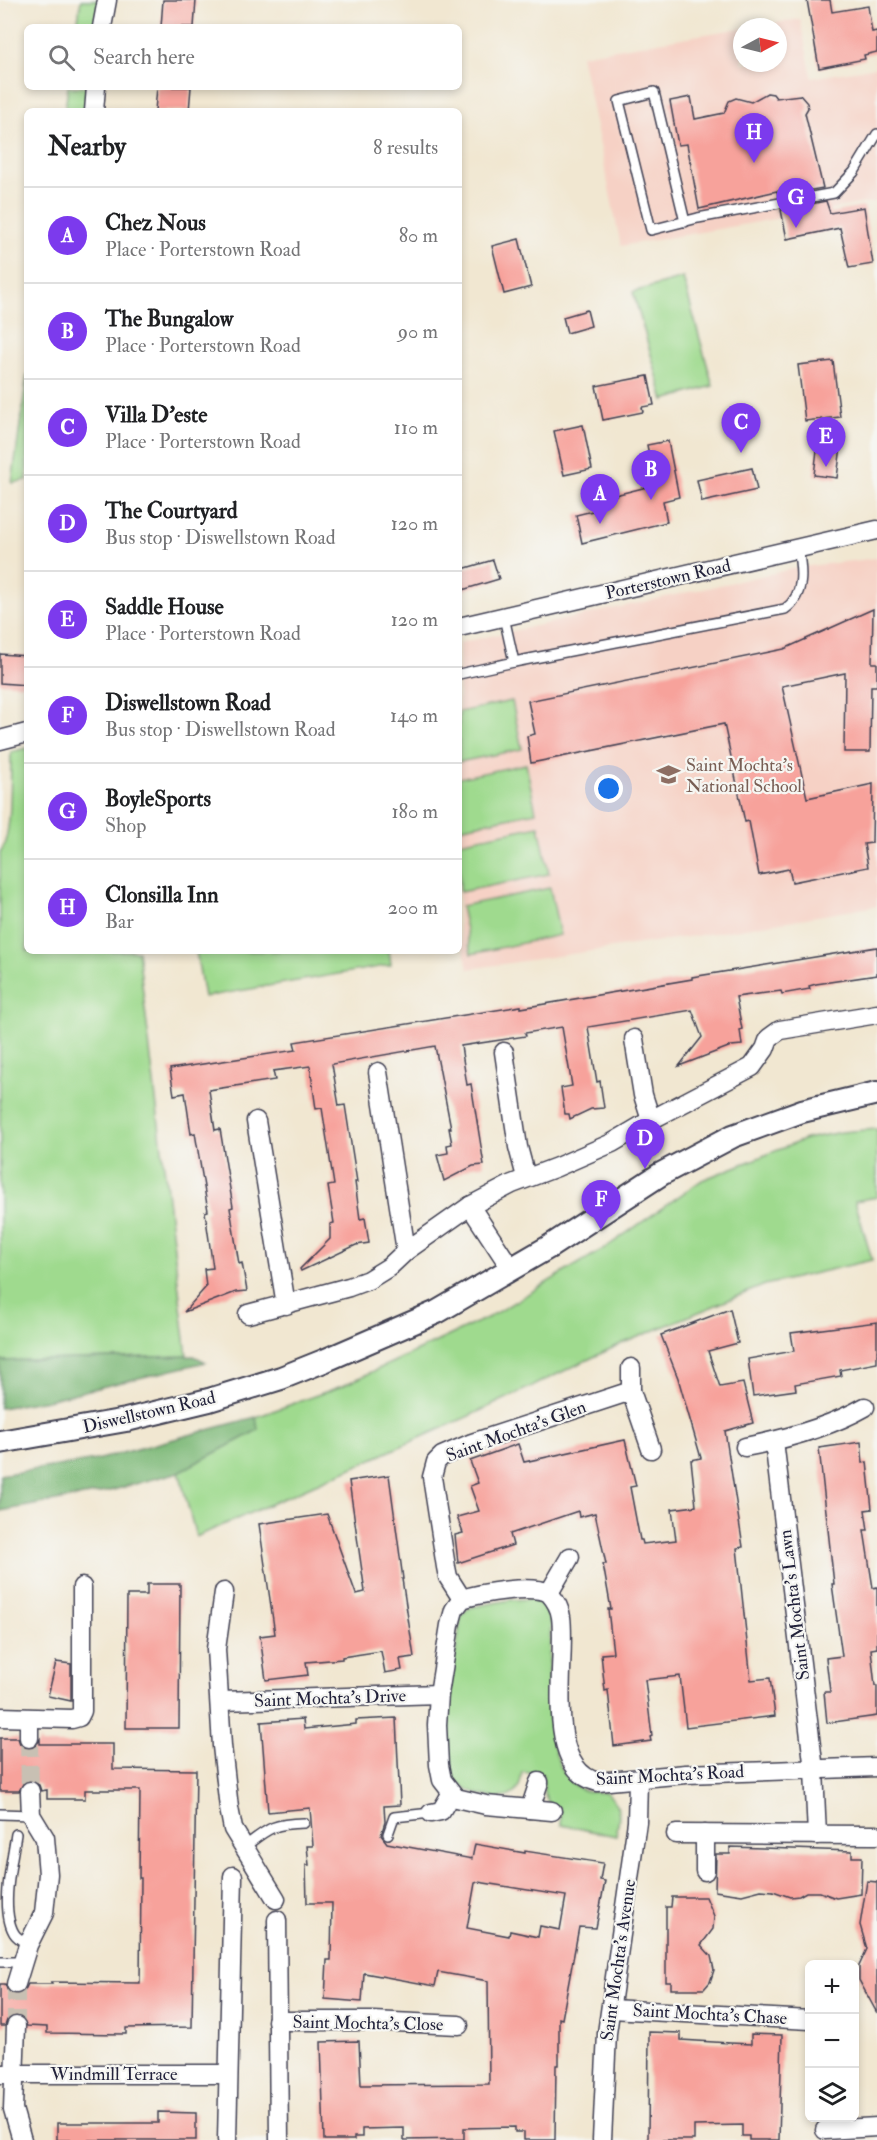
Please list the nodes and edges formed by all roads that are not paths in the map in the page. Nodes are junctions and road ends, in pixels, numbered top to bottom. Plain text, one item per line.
1 (106, 0) edge
2 (102, 24) edge
3 (96, 90) edge
4 (94, 108) edge
5 (877, 134) edge
6 (685, 222) junction
7 (877, 530) edge
8 (798, 549) junction
9 (504, 617) junction
10 (462, 626) edge
11 (514, 662) junction
12 (462, 673) edge
13 (24, 734) edge
14 (0, 740) edge
15 (877, 1014) edge
16 (634, 1039) dead end
17 (504, 1052) dead end
18 (378, 1072) dead end
19 (877, 1094) edge
20 (651, 1120) junction
21 (256, 1121) dead end
22 (526, 1178) junction
23 (470, 1206) junction
24 (406, 1251) junction
25 (512, 1270) junction
26 (286, 1305) junction
27 (248, 1314) dead end
28 (631, 1368) dead end
29 (631, 1391) junction
30 (865, 1407) dead end
31 (774, 1441) junction
32 (0, 1442) edge
33 (745, 1447) dead end
34 (651, 1449) dead end
35 (570, 1557) dead end
36 (82, 1587) dead end
37 (224, 1593) dead end
38 (549, 1593) junction
39 (462, 1599) junction
40 (439, 1694) junction
41 (221, 1701) junction
42 (0, 1717) edge
43 (29, 1719) junction
44 (29, 1738) tunnel mouth
45 (877, 1767) edge
46 (814, 1770) junction
47 (638, 1780) junction
48 (539, 1782) dead end
49 (30, 1791) tunnel mouth
50 (451, 1794) junction
51 (530, 1809) junction
52 (552, 1811) dead end
53 (431, 1813) joint
54 (0, 1814) edge
55 (31, 1815) junction
56 (304, 1823) dead end
57 (16, 1834) dead end
58 (388, 1834) dead end
59 (676, 1834) dead end
60 (705, 1834) junction
61 (817, 1835) junction
62 (877, 1835) edge
63 (243, 1848) junction
64 (705, 1871) dead end
65 (233, 1876) dead end
66 (276, 1899) dead end
67 (277, 1920) dead end
68 (26, 1954) junction
69 (0, 1962) edge
70 (16, 1984) tunnel mouth
71 (611, 2009) junction
72 (805, 2020) edge
73 (277, 2021) junction
74 (459, 2025) dead end
75 (16, 2026) tunnel mouth
76 (7, 2074) edge
77 (228, 2074) junction
78 (877, 2127) edge
79 (825, 2129) edge
80 (22, 2140) edge
81 (227, 2140) edge
82 (279, 2140) edge
83 (602, 2140) edge

1 - 2 street
3 - 4 street
5 - 6 lane
6 - 6 lane
7 - 8 street, Porterstown Road
8 - 9 street, Porterstown Road
8 - 11 lane
9 - 10 street, Porterstown Road
9 - 11 lane
11 - 12 lane
13 - 14 street
15 - 20 street
16 - 20 street
17 - 22 street
18 - 24 street
19 - 25 street, Diswellstown Road
20 - 22 street
21 - 26 street
22 - 23 street
23 - 24 street
23 - 25 street
24 - 26 street
25 - 32 street, Diswellstown Road
26 - 27 street
28 - 29 street
29 - 34 street
29 - 39 street, Saint Mochta's Glen
30 - 31 street
31 - 33 street
31 - 46 street, Saint Mochta's Lawn
35 - 38 street
36 - 43 street
37 - 41 street
38 - 39 street
38 - 47 street, Saint Mochta's Road
39 - 40 street
40 - 41 street, Saint Mochta's Drive
40 - 50 street
41 - 63 street
42 - 43 street
43 - 44 street
45 - 46 street, Saint Mochta's Road
46 - 47 street, Saint Mochta's Road
46 - 61 street, Saint Mochta's Lawn
47 - 71 street, Saint Mochta's Avenue
48 - 51 street
49 - 55 street
50 - 51 street
50 - 53 street
51 - 52 street
53 - 58 lane
54 - 55 lane
55 - 68 street
56 - 63 lane
57 - 68 lane
59 - 60 street
60 - 61 street
60 - 64 street
61 - 62 street
63 - 66 street
65 - 77 street
67 - 73 street, Saint Mochta's Close
68 - 69 lane
68 - 70 street
71 - 72 street, Saint Mochta's Chase
71 - 83 street, Saint Mochta's Avenue
73 - 74 street, Saint Mochta's Close
73 - 82 street, Saint Mochta's Close
75 - 76 street
76 - 77 street, Windmill Terrace
76 - 80 street
77 - 81 street
78 - 79 street

